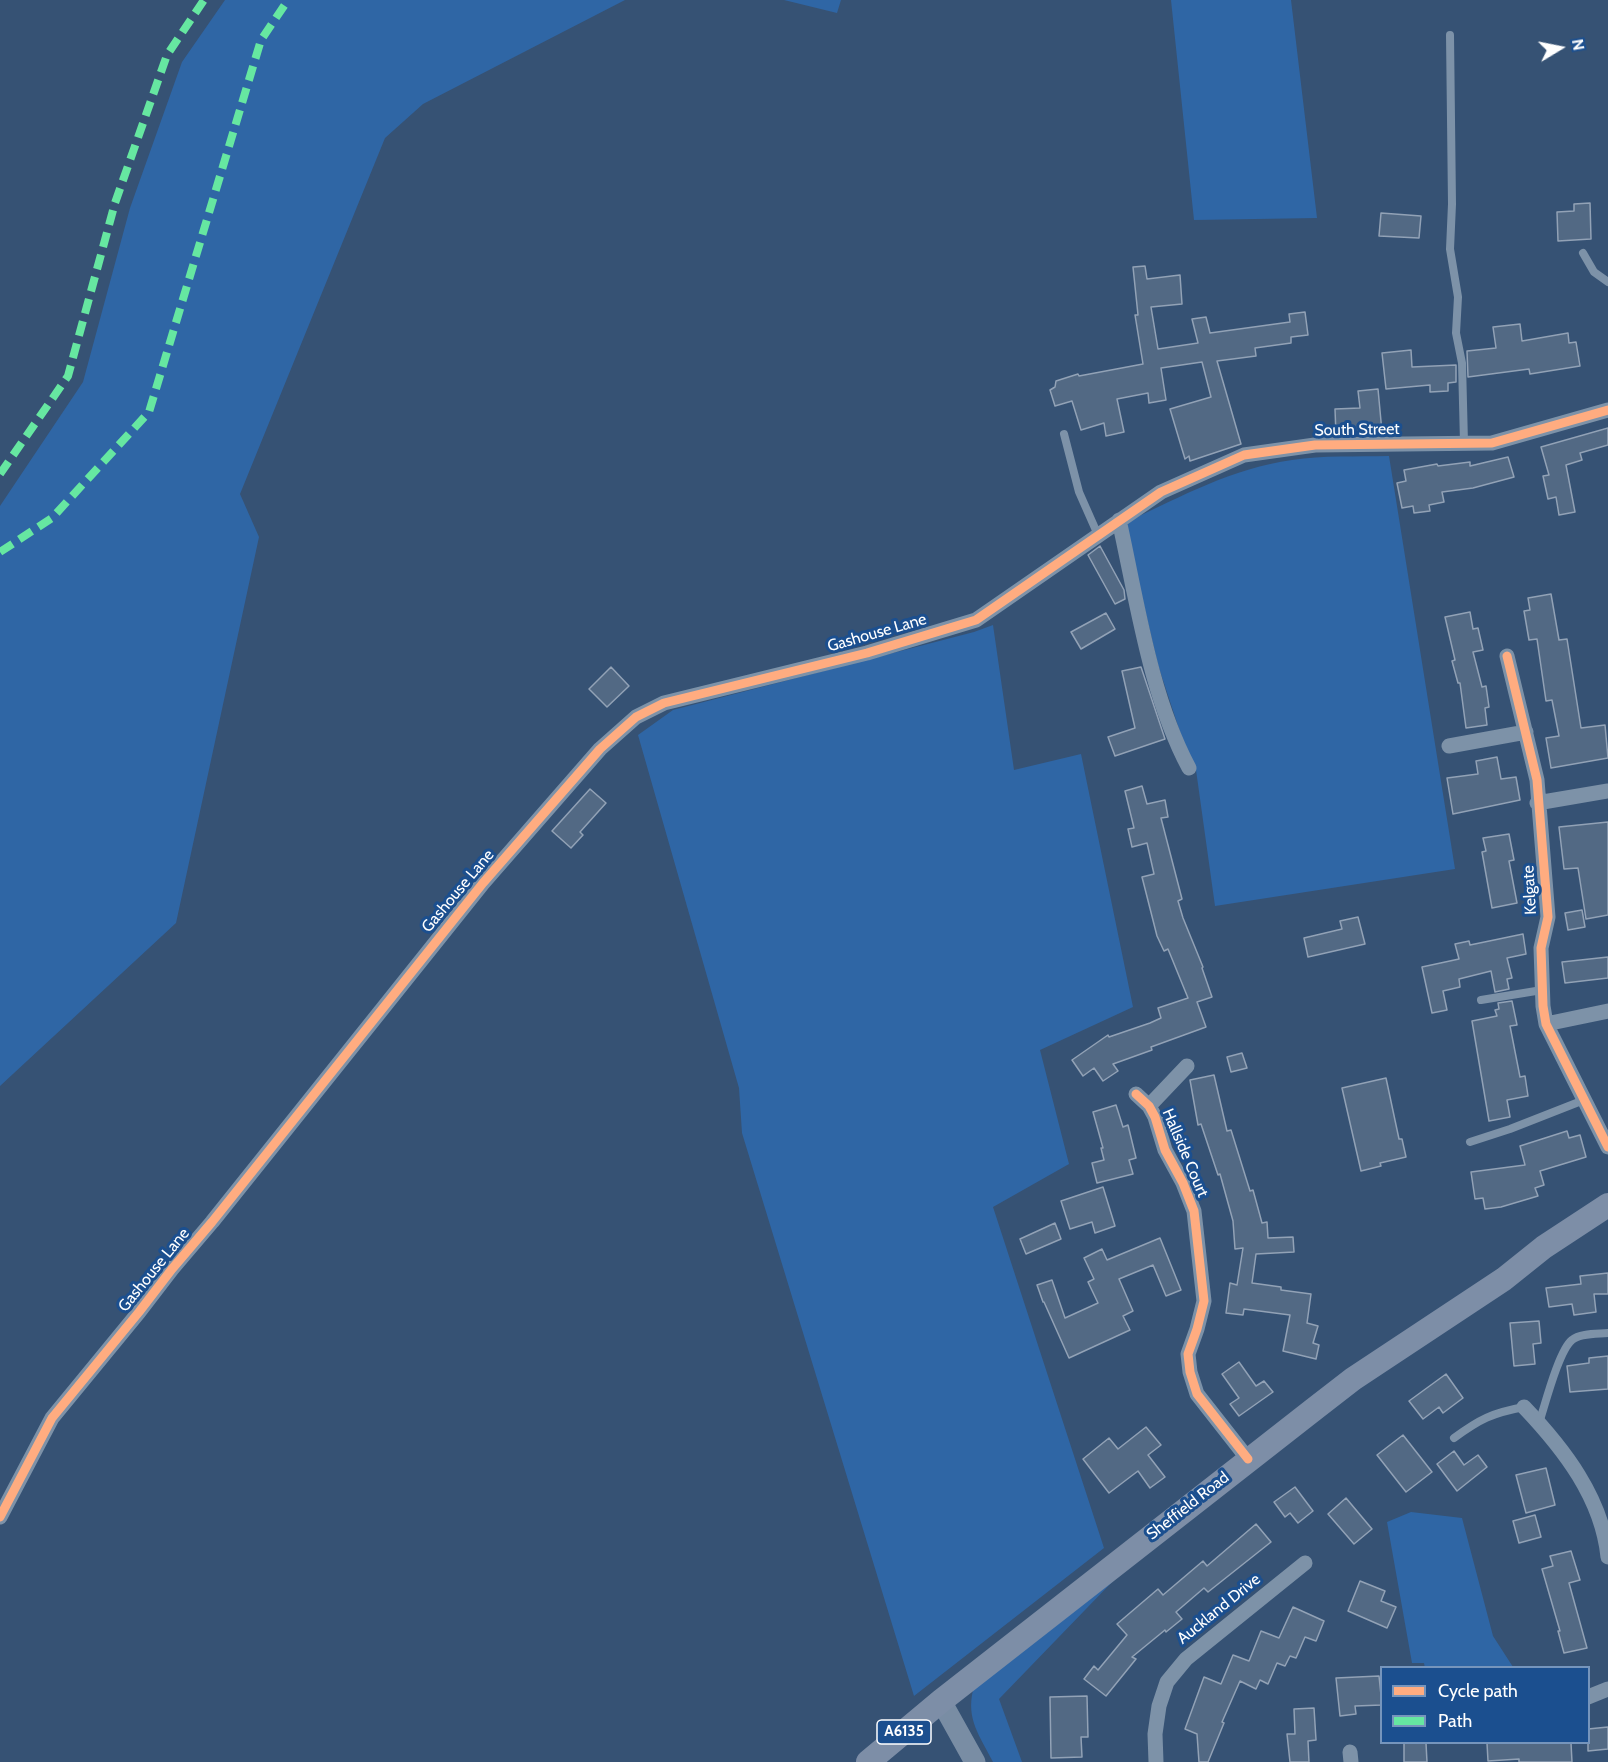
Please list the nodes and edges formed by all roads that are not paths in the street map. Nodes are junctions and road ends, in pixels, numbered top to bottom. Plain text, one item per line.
1 (1450, 34) dead end
2 (1583, 253) dead end
3 (1608, 282) edge
4 (1608, 410) edge
5 (1064, 434) dead end
6 (1464, 443) junction
7 (1119, 520) junction
8 (1098, 535) junction
9 (1507, 656) dead end
10 (1526, 732) junction
11 (1449, 746) dead end
12 (1189, 768) dead end
13 (1608, 791) edge
14 (1537, 803) junction
15 (1542, 990) junction
16 (1481, 1000) dead end
17 (1608, 1011) edge
18 (1546, 1024) junction
19 (1187, 1066) dead end
20 (1136, 1094) dead end
21 (1584, 1100) junction
22 (1149, 1106) junction
23 (1470, 1142) dead end
24 (1608, 1147) edge
25 (1608, 1205) edge
26 (1608, 1333) edge
27 (1524, 1407) joint
28 (1539, 1423) junction
29 (1454, 1438) dead end
30 (1248, 1459) junction
31 (0, 1517) edge
32 (1608, 1557) edge
33 (1305, 1563) dead end
34 (1608, 1689) edge
35 (1590, 1696) edge
36 (941, 1701) junction
37 (868, 1762) edge
38 (975, 1762) edge
39 (1156, 1762) edge

1 - 6 lane
2 - 3 lane
4 - 6 street, South Street
5 - 8 lane
6 - 7 street, South Street
7 - 8 street, Gashouse Lane
7 - 12 street
8 - 31 street, Gashouse Lane
9 - 10 street, Kelgate
10 - 11 street
10 - 14 street, Kelgate
13 - 14 street
14 - 15 street, Kelgate
15 - 16 lane
15 - 18 street, Kelgate
17 - 18 street
18 - 21 street, Kelgate
19 - 22 street, Hallside Court
20 - 22 street, Hallside Court
21 - 23 lane
21 - 24 street, Kelgate
22 - 30 street, Hallside Court
25 - 30 main road, Sheffield Road / A6135
26 - 28 lane
27 - 28 street
27 - 29 lane
28 - 32 street
30 - 36 main road, Sheffield Road / A6135
33 - 39 street, Auckland Drive
34 - 35 street
36 - 37 main road, Sheffield Road / A6135
36 - 38 street

